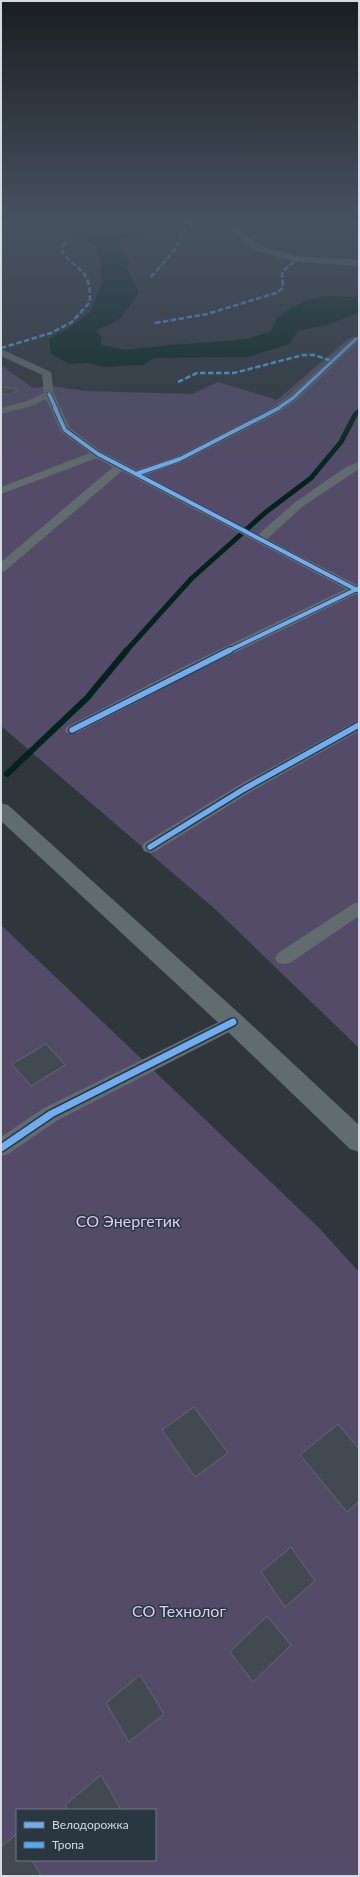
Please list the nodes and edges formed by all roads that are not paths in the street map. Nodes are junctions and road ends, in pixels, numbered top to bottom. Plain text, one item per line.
1 (356, 339) dead end
2 (1, 352) edge
3 (49, 394) junction
4 (1, 403) edge
5 (13, 407) junction
6 (1, 411) edge
7 (98, 454) junction
8 (359, 465) edge
9 (121, 466) junction
10 (136, 474) junction
11 (1, 491) edge
12 (259, 540) junction
13 (1, 568) edge
14 (358, 589) edge
15 (359, 725) edge
16 (72, 730) dead end
17 (1, 810) edge
18 (150, 846) dead end
19 (359, 908) edge
20 (284, 958) dead end
21 (233, 1022) junction
22 (359, 1141) edge
23 (1, 1148) edge

1 - 10 street
2 - 3 street
3 - 5 street
3 - 7 street
4 - 5 street
5 - 6 street
7 - 9 street
7 - 11 street
8 - 12 street
9 - 10 street
9 - 13 street
10 - 12 street
12 - 14 street
14 - 16 street
15 - 18 street
17 - 21 main road
19 - 20 street
21 - 22 main road
21 - 23 street

